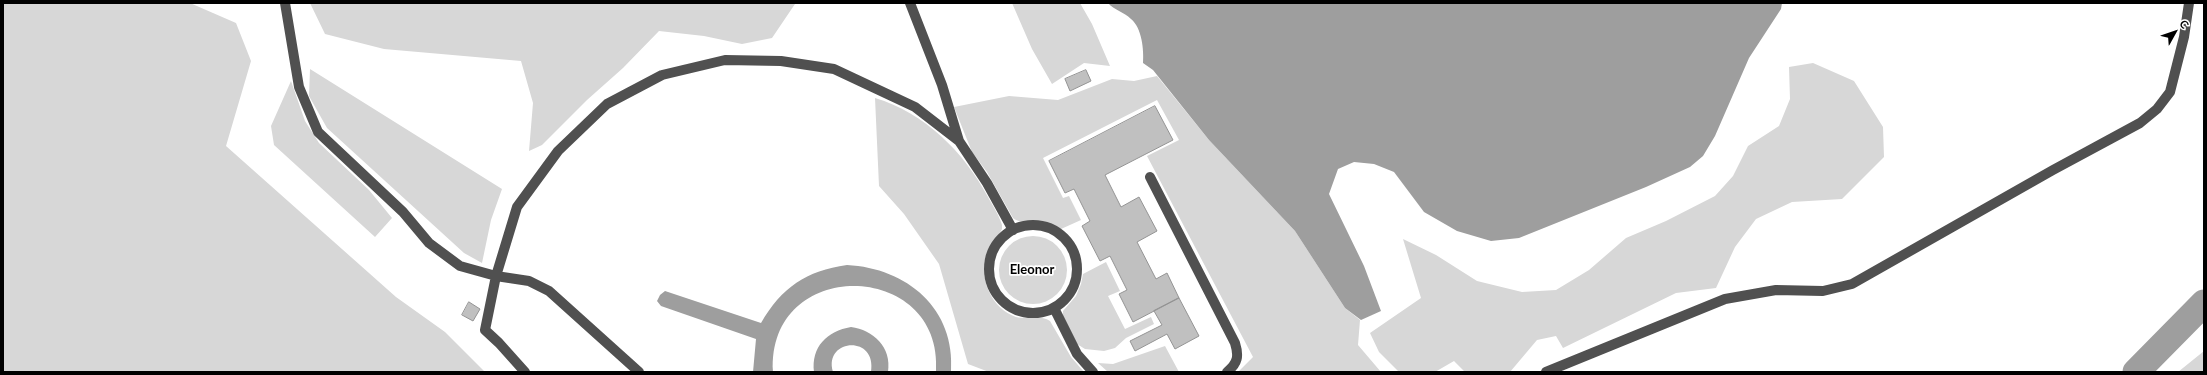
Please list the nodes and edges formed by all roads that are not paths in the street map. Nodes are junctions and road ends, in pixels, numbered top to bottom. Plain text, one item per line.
1 (285, 3) edge
2 (910, 3) edge
3 (2189, 3) edge
4 (959, 141) junction
5 (1150, 177) dead end
6 (1012, 230) junction
7 (496, 276) junction
8 (1054, 308) junction
9 (525, 372) edge
10 (639, 372) edge
11 (1093, 372) edge
12 (1227, 372) edge
13 (1546, 372) edge

1 - 7 street
2 - 4 street
3 - 13 street
4 - 6 street
4 - 7 street
5 - 12 street
6 - 8 street
6 - 8 street
7 - 9 street
7 - 10 street
8 - 11 street

